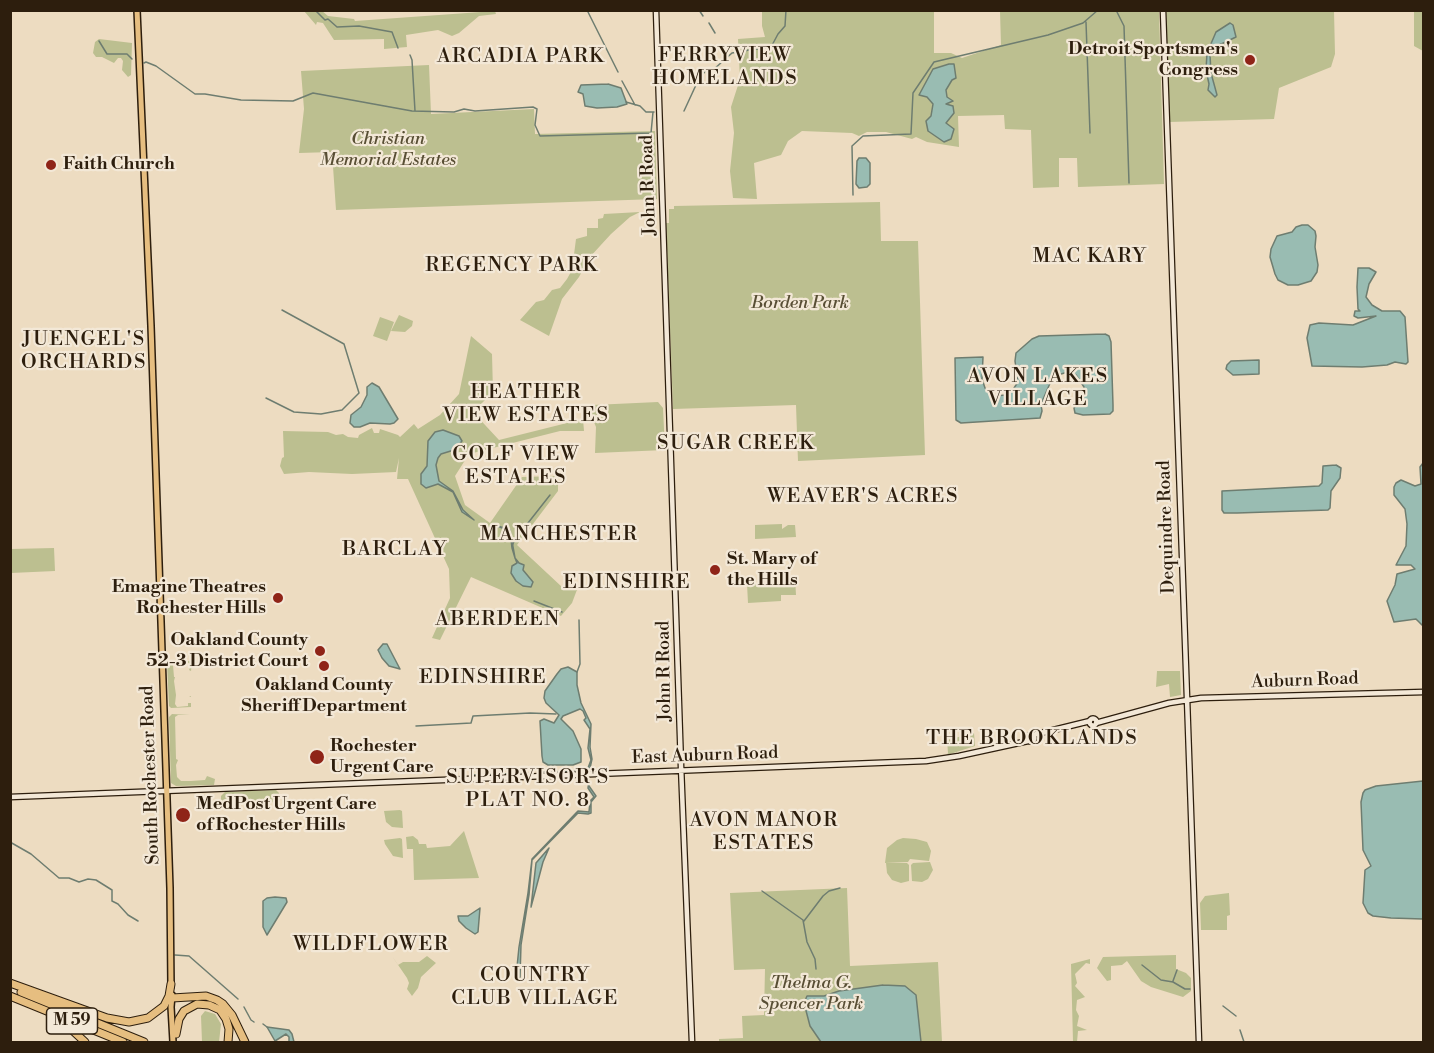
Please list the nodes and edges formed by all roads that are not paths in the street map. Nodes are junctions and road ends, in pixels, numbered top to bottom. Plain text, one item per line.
1 (137, 10) edge
2 (656, 10) edge
3 (1163, 10) edge
4 (1424, 692) edge
5 (1187, 699) junction
6 (681, 771) junction
7 (167, 791) junction
8 (10, 796) edge
9 (171, 984) junction
10 (10, 985) edge
11 (10, 996) edge
12 (172, 998) junction
13 (20, 1000) junction
14 (175, 1040) edge
15 (85, 1042) edge
16 (123, 1042) edge
17 (144, 1042) edge
18 (228, 1042) edge
19 (245, 1042) edge
20 (692, 1042) edge
21 (1199, 1042) edge

1 - 7 main road, South Rochester Road
2 - 6 main road, John R Road
3 - 5 main road, Dequindre Road
4 - 5 main road, Auburn Road
5 - 6 main road, East Auburn Road
5 - 21 main road, Dequindre Road
6 - 7 main road, East Auburn Road
6 - 20 main road, John R Road
7 - 8 main road, East Auburn Road
7 - 9 main road, South Rochester Road
9 - 10 highway
9 - 12 main road, South Rochester Road
10 - 17 highway, M 59
11 - 13 highway, M 59
12 - 14 main road, South Rochester Road
12 - 19 highway
13 - 15 highway
13 - 16 highway, M 59
14 - 18 highway

